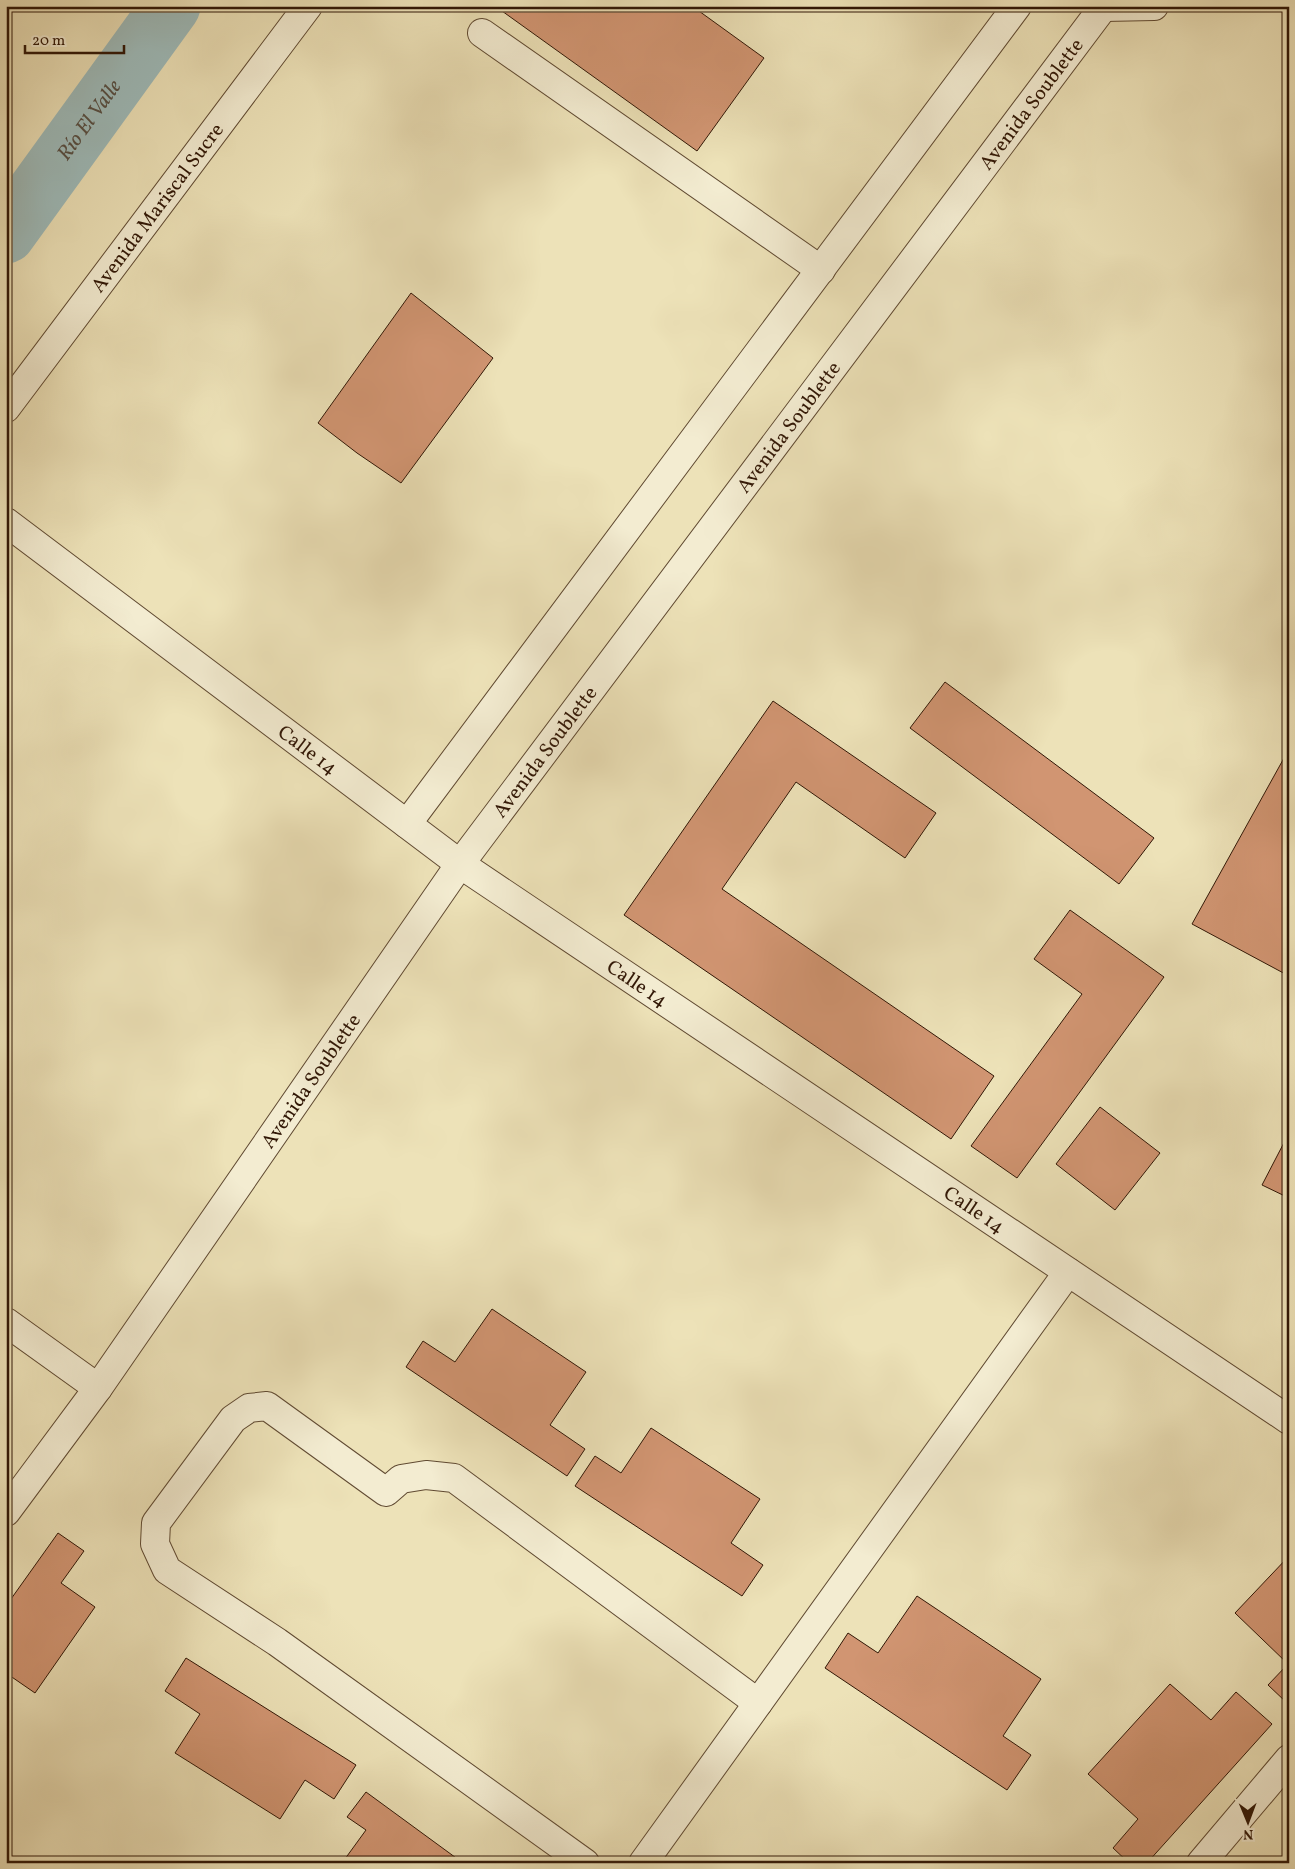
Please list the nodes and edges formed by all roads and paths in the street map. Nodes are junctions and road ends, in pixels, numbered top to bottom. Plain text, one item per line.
1 (308, 6) edge
2 (1017, 6) edge
3 (1104, 6) edge
4 (1154, 6) edge
5 (482, 33) dead end
6 (821, 270) junction
7 (6, 408) edge
8 (6, 522) edge
9 (407, 824) junction
10 (460, 864) junction
11 (1068, 1272) junction
12 (6, 1322) edge
13 (98, 1388) junction
14 (1289, 1420) edge
15 (6, 1512) edge
16 (758, 1703) junction
17 (1289, 1759) edge
18 (585, 1863) edge
19 (643, 1863) edge
20 (1201, 1863) edge

1 - 7 street, Avenida Mariscal Sucre
2 - 6 street
3 - 4 street, Avenida Soublette
3 - 10 street, Avenida Soublette
5 - 6 street
6 - 9 street
8 - 9 street, Calle 14
9 - 10 street, Calle 14
10 - 11 street, Calle 14
10 - 13 street, Avenida Soublette
11 - 14 street, Calle 14
11 - 16 street
12 - 13 street
13 - 15 street, Avenida Soublette
16 - 18 street
16 - 19 street
17 - 20 street

